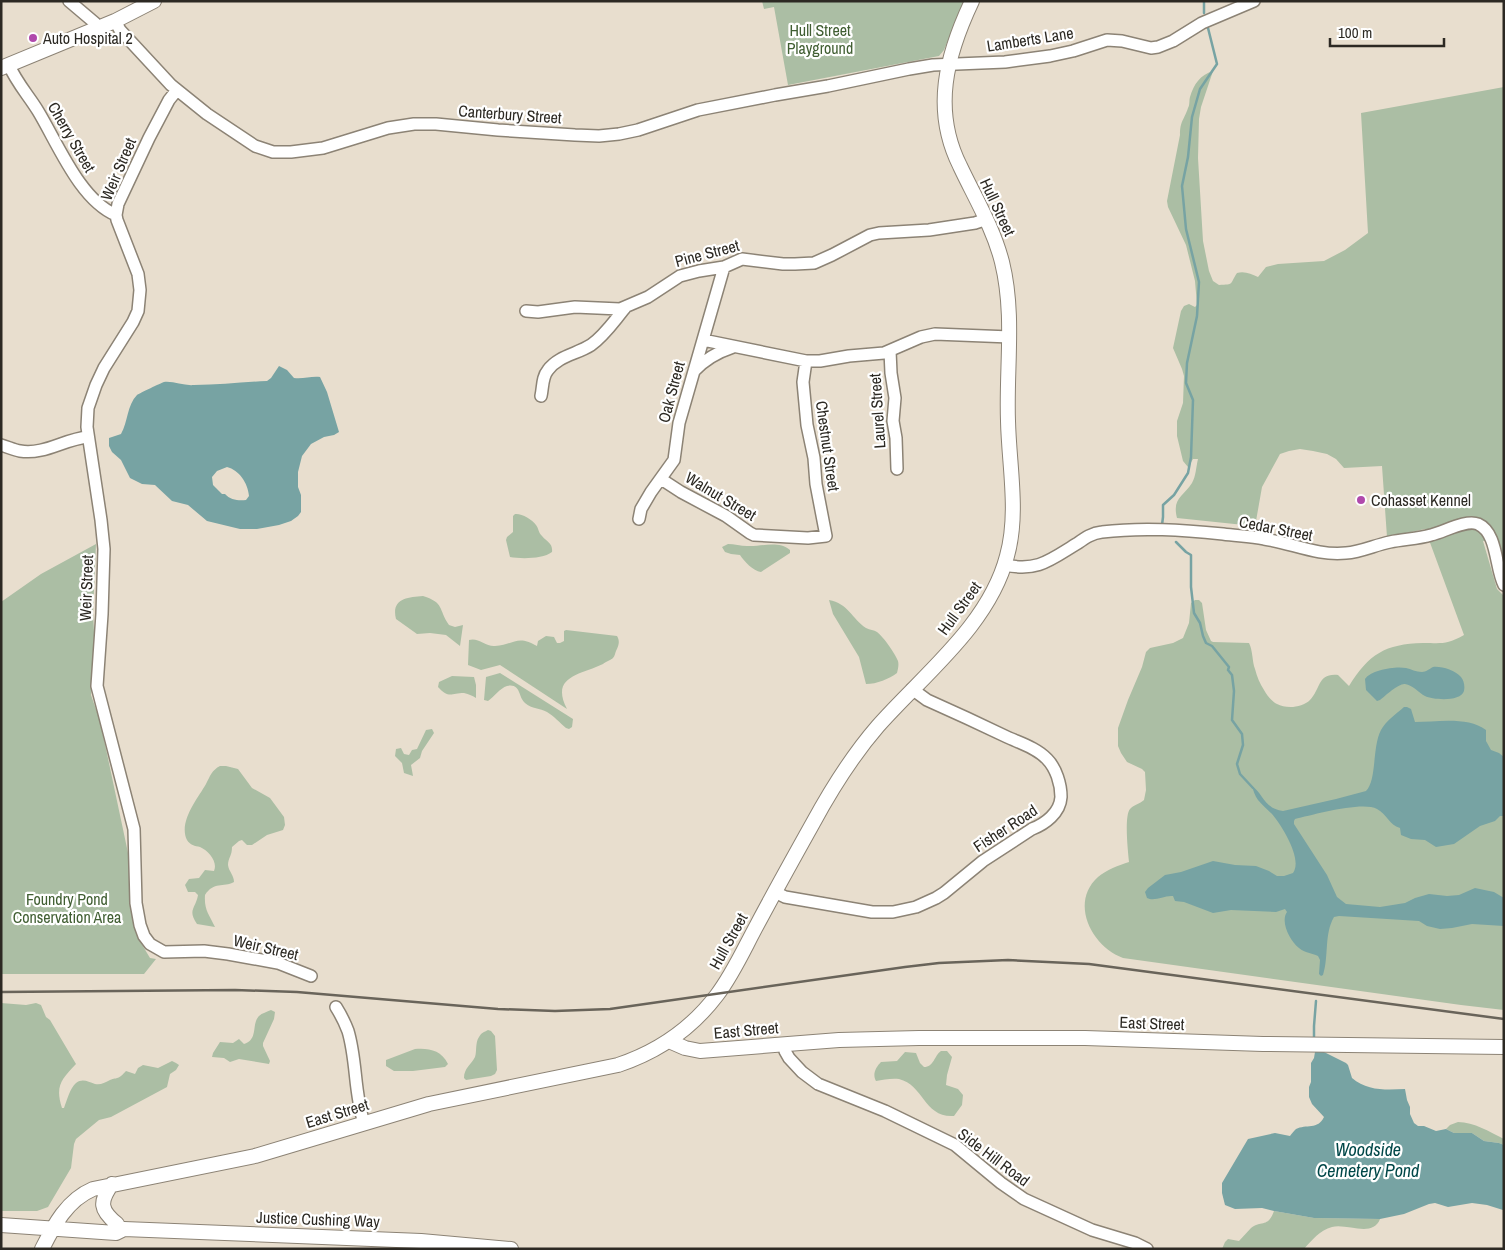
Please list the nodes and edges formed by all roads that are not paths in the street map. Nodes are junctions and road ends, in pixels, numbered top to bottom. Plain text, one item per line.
1 (69, 1) edge
2 (154, 1) edge
3 (972, 1) edge
4 (1254, 1) edge
5 (115, 21) junction
6 (98, 28) junction
7 (948, 65) junction
8 (5, 67) edge
9 (177, 90) junction
10 (116, 215) junction
11 (987, 219) junction
12 (724, 267) junction
13 (625, 308) junction
14 (526, 311) dead end
15 (1010, 337) junction
16 (703, 340) junction
17 (735, 347) junction
18 (890, 351) junction
19 (806, 361) junction
20 (693, 373) junction
21 (541, 396) dead end
22 (88, 437) junction
23 (1, 444) edge
24 (897, 469) dead end
25 (661, 479) junction
26 (639, 519) dead end
27 (826, 536) joint
28 (1005, 565) junction
29 (1504, 585) edge
30 (912, 689) junction
31 (775, 892) junction
32 (311, 976) dead end
33 (336, 1007) dead end
34 (685, 1029) junction
35 (668, 1041) junction
36 (784, 1044) junction
37 (1504, 1047) edge
38 (700, 1051) junction
39 (364, 1123) junction
40 (112, 1184) junction
41 (1, 1217) edge
42 (1, 1225) edge
43 (55, 1225) junction
44 (120, 1227) junction
45 (42, 1249) edge
46 (511, 1249) edge
47 (1147, 1249) edge

1 - 6 street
2 - 5 main road
3 - 7 main road, Hull Street
4 - 7 street, Lamberts Lane
5 - 6 main road
5 - 9 street, Canterbury Street
6 - 8 main road
7 - 9 street, Canterbury Street
7 - 11 main road, Hull Street
8 - 10 street, Cherry Street
9 - 10 street, Weir Street
10 - 22 street, Weir Street
11 - 12 street, Pine Street
11 - 15 main road, Hull Street
12 - 13 street, Pine Street
12 - 16 street, Oak Street
13 - 14 street, Pine Street
13 - 21 street
15 - 18 street
15 - 28 main road, Hull Street
16 - 17 street
16 - 20 street, Oak Street
17 - 19 street
17 - 20 street
18 - 19 street
18 - 24 street, Laurel Street
19 - 27 street, Chestnut Street
20 - 25 street, Oak Street
22 - 23 street
22 - 32 street, Weir Street
25 - 26 street, Oak Street
25 - 27 street, Walnut Street
28 - 29 street, Cedar Street
28 - 30 main road, Hull Street
30 - 31 main road, Hull Street
30 - 31 street, Fisher Road
31 - 34 main road, Hull Street
33 - 39 street
34 - 35 main road, Hull Street
34 - 38 main road
35 - 38 main road, East Street
35 - 39 main road, East Street
36 - 37 main road, East Street
36 - 38 main road, East Street
36 - 47 street, Side Hill Road
39 - 40 main road, East Street
40 - 43 main road, East Street
40 - 44 main road
41 - 43 main road, Justice Cushing Way
42 - 43 main road, Justice Cushing Way
43 - 44 main road, Justice Cushing Way
43 - 45 main road, East Street
44 - 46 main road, Justice Cushing Way

